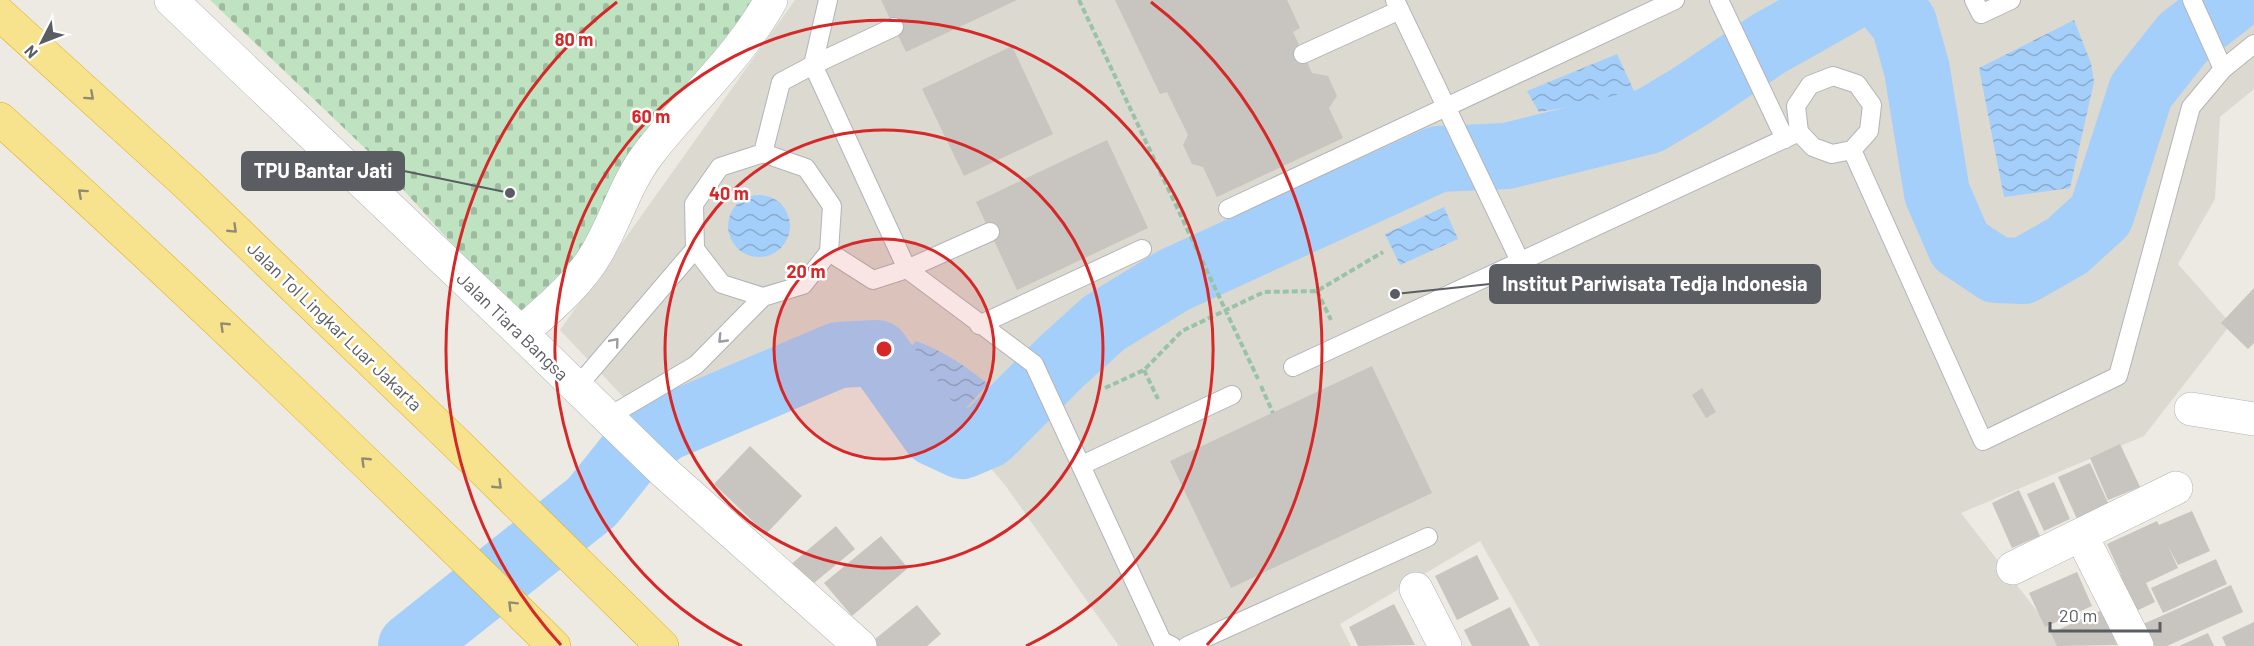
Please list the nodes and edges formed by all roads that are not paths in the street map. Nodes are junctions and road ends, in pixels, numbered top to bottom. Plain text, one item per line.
1 (171, 0) edge
2 (771, 0) edge
3 (828, 0) edge
4 (1676, 0) edge
5 (1719, 0) edge
6 (1974, 0) edge
7 (2012, 0) edge
8 (2192, 0) edge
9 (1398, 5) edge
10 (0, 14) edge
11 (894, 27) dead end
12 (2254, 44) edge
13 (1303, 54) dead end
14 (813, 65) junction
15 (2223, 69) junction
16 (1447, 108) junction
17 (0, 119) edge
18 (1792, 135) junction
19 (1852, 150) junction
20 (763, 153) junction
21 (1228, 209) dead end
22 (990, 232) dead end
23 (695, 249) junction
24 (1142, 249) dead end
25 (829, 252) junction
26 (1520, 261) junction
27 (907, 269) junction
28 (763, 297) junction
29 (979, 324) junction
30 (521, 333) junction
31 (1293, 367) dead end
32 (577, 387) junction
33 (1232, 395) dead end
34 (2191, 409) dead end
35 (2254, 419) edge
36 (615, 424) junction
37 (1082, 465) junction
38 (2176, 489) dead end
39 (2081, 535) junction
40 (1428, 537) dead end
41 (2013, 568) dead end
42 (1416, 589) dead end
43 (653, 637) edge
44 (554, 646) edge
45 (860, 646) edge
46 (1172, 646) edge
47 (1187, 646) edge
48 (1445, 646) edge
49 (2137, 646) edge

1 - 30 street, Jalan Tiara Bangsa
2 - 30 street
3 - 14 lane
4 - 16 lane
5 - 18 lane
6 - 7 lane
8 - 15 lane
9 - 13 lane
9 - 16 lane
10 -> 43 highway, Jalan Tol Lingkar Luar Jakarta
11 - 14 lane
12 - 15 lane
14 - 20 lane
14 - 27 lane
15 - 19 lane
16 - 21 lane
16 - 26 lane
44 -> 17 highway
18 - 19 lane
18 - 19 lane
18 - 26 lane
20 - 23 lane
20 - 25 lane
22 - 27 lane
23 - 28 lane
32 -> 23 lane
24 - 29 lane
25 - 27 lane
25 - 28 lane
26 - 31 lane
27 - 29 lane
28 -> 36 lane
29 - 37 lane
30 - 32 street, Jalan Tiara Bangsa
32 - 36 street, Jalan Tiara Bangsa
33 - 37 lane
34 - 35 street
36 - 45 street, Jalan Tiara Bangsa
37 - 46 lane
38 - 39 street
39 - 41 street
39 - 49 street
40 - 47 lane
42 - 48 street

